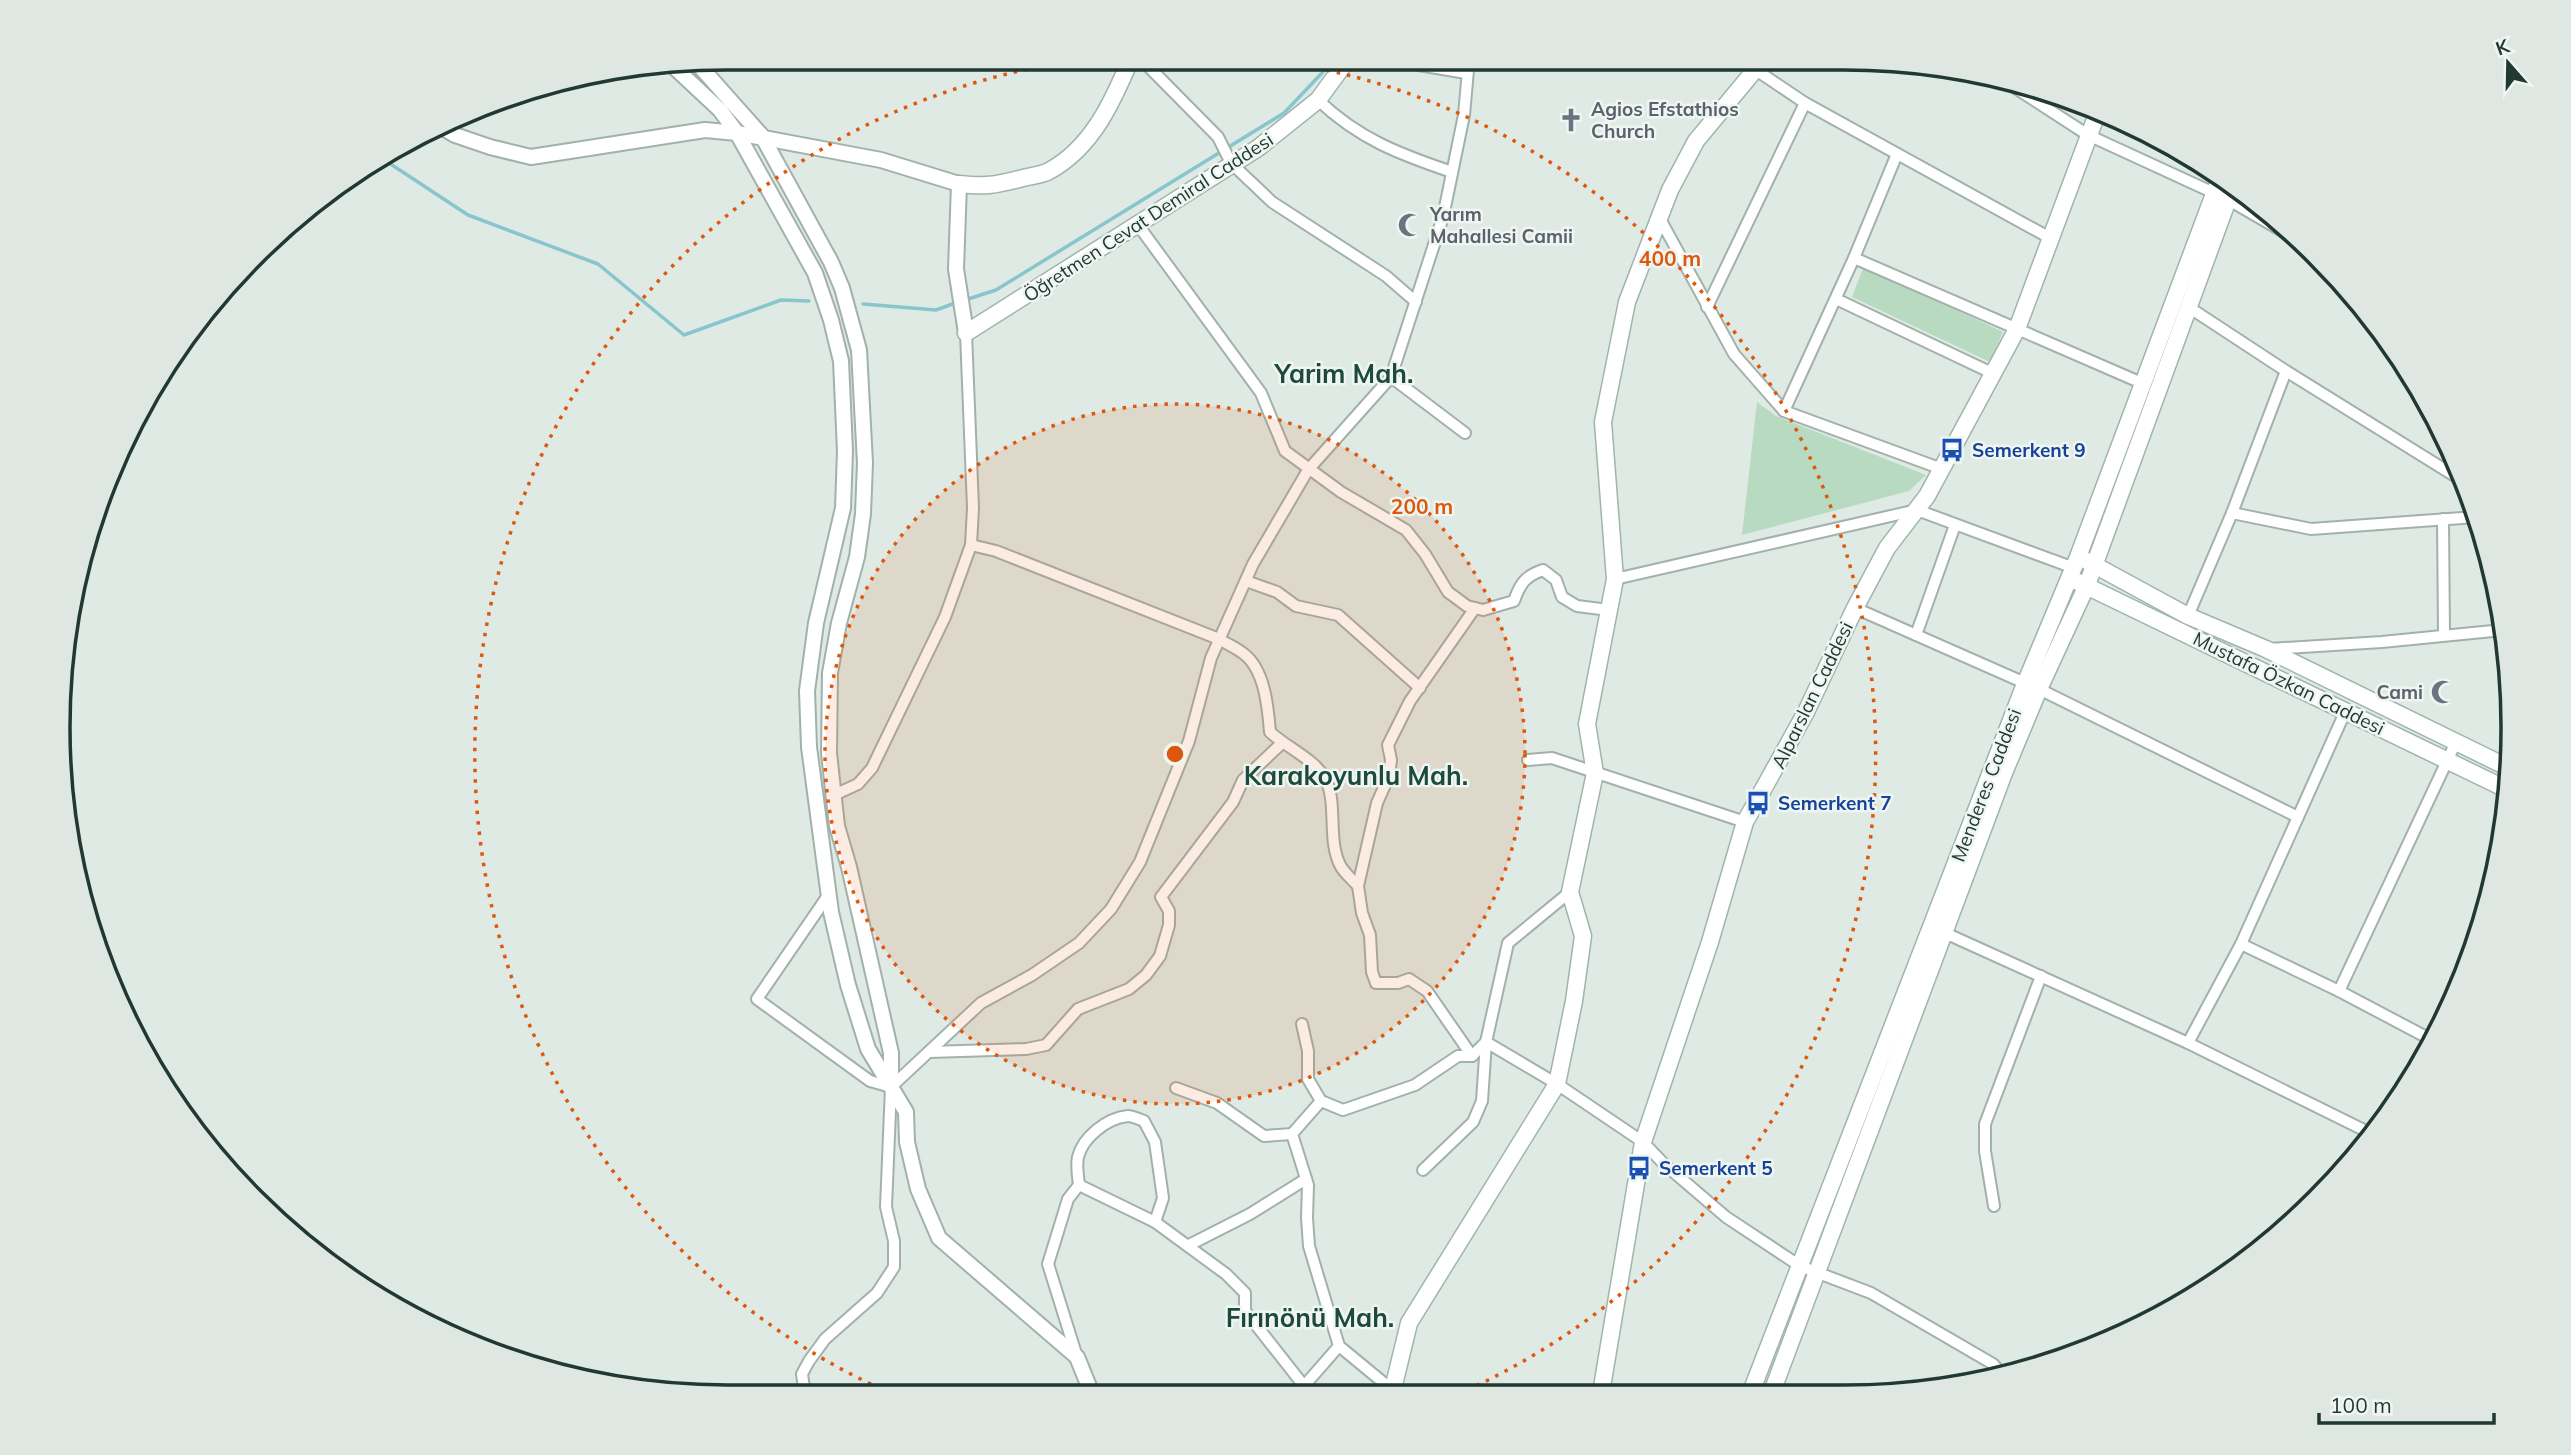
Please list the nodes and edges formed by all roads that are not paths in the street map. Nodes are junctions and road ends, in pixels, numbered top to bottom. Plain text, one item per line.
1 (1126, 70) edge
2 (1152, 70) edge
3 (1339, 70) edge
4 (1445, 70) edge
5 (1467, 70) edge
6 (1751, 70) edge
7 (1765, 70) edge
8 (703, 71) edge
9 (680, 72) edge
10 (1466, 74) junction
11 (2029, 97) edge
12 (1318, 100) junction
13 (1805, 103) junction
14 (2095, 120) edge
15 (451, 131) edge
16 (737, 132) junction
17 (2088, 135) junction
18 (762, 136) junction
19 (1897, 154) junction
20 (1231, 163) junction
21 (1452, 172) junction
22 (959, 184) junction
23 (2225, 193) edge
24 (1660, 219) junction
25 (1138, 225) junction
26 (2050, 239) junction
27 (1854, 258) junction
28 (1836, 299) junction
29 (1416, 302) junction
30 (1707, 307) junction
31 (2190, 307) junction
32 (2017, 329) junction
33 (966, 333) junction
34 (2286, 371) junction
35 (1994, 374) junction
36 (1391, 377) junction
37 (2144, 384) junction
38 (1784, 411) junction
39 (1465, 433) dead end
40 (1942, 469) junction
41 (1308, 470) junction
42 (2449, 473) edge
43 (1917, 510) junction
44 (2232, 513) junction
45 (2467, 518) edge
46 (2444, 519) junction
47 (1955, 525) junction
48 (971, 545) junction
49 (2095, 565) junction
50 (2074, 568) junction
51 (1615, 579) junction
52 (1246, 580) junction
53 (2087, 585) junction
54 (1475, 608) junction
55 (1855, 608) junction
56 (1609, 610) junction
57 (2188, 617) junction
58 (2493, 631) edge
59 (1916, 635) junction
60 (2444, 635) junction
61 (1219, 639) junction
62 (2266, 649) junction
63 (2032, 687) junction
64 (1420, 688) junction
65 (2346, 710) junction
66 (2456, 742) junction
67 (1282, 743) junction
68 (1528, 760) dead end
69 (2446, 760) junction
70 (2500, 764) edge
71 (1595, 773) junction
72 (2498, 785) edge
73 (834, 795) junction
74 (2298, 817) junction
75 (1745, 822) junction
76 (1358, 886) junction
77 (1570, 892) junction
78 (829, 894) junction
79 (1945, 933) junction
80 (2241, 944) junction
81 (2041, 976) junction
82 (2339, 991) junction
83 (1301, 1024) dead end
84 (2424, 1036) edge
85 (1486, 1042) junction
86 (2188, 1043) junction
87 (929, 1052) junction
88 (1472, 1056) junction
89 (1557, 1084) junction
90 (891, 1087) junction
91 (1176, 1088) dead end
92 (1321, 1101) junction
93 (2364, 1130) edge
94 (1292, 1134) junction
95 (1643, 1142) junction
96 (1423, 1170) dead end
97 (1306, 1179) junction
98 (1079, 1185) junction
99 (1994, 1206) dead end
100 (1155, 1222) junction
101 (1189, 1245) junction
102 (1800, 1266) junction
103 (1819, 1273) junction
104 (1339, 1346) junction
105 (1077, 1357) junction
106 (1996, 1367) edge
107 (804, 1385) edge
108 (1088, 1385) edge
109 (1303, 1385) edge
110 (1305, 1385) edge
111 (1385, 1385) edge
112 (1395, 1385) edge
113 (1602, 1385) edge
114 (1754, 1385) edge
115 (1775, 1385) edge

1 - 22 main road
2 - 20 street
3 - 12 main road, Öğretmen Cevat Demiral Caddesi
4 - 10 street
5 - 10 street
6 - 24 main road
7 - 13 street
8 - 18 street
9 - 16 street
10 - 21 street
11 - 17 street
12 - 20 main road, Öğretmen Cevat Demiral Caddesi
12 - 21 street
13 - 19 street
13 - 30 street
14 - 17 main road, Alparslan Caddesi
15 - 16 street
16 - 18 street
16 - 78 street
17 - 23 street
17 - 26 main road, Alparslan Caddesi
18 - 22 street
18 - 73 street
19 - 26 street
19 - 27 street
20 - 25 main road, Öğretmen Cevat Demiral Caddesi
20 - 29 street
21 - 29 street
22 - 33 street
23 - 31 main road, Menderes Caddesi
23 - 37 main road, Menderes Caddesi
24 - 30 street
24 - 51 main road
25 - 33 main road, Öğretmen Cevat Demiral Caddesi
25 - 41 street
26 - 32 main road, Alparslan Caddesi
27 - 28 street
27 - 32 street
28 - 35 street
28 - 38 street
29 - 36 street
30 - 38 street
31 - 34 street
31 - 49 main road, Menderes Caddesi
32 - 35 main road, Alparslan Caddesi
32 - 37 street
33 - 48 street
34 - 42 street
34 - 44 street
35 - 40 main road, Alparslan Caddesi
36 - 39 street
36 - 41 street
37 - 50 main road, Menderes Caddesi
38 - 40 street
40 - 43 main road, Alparslan Caddesi
41 - 52 street
41 - 54 street
43 - 47 street
43 - 51 street
43 - 55 main road, Alparslan Caddesi
44 - 46 street
44 - 57 street
45 - 46 street
46 - 60 street
47 - 50 street
47 - 59 street
48 - 61 street
48 - 73 street
49 - 50 main road, Mustafa Özkan Caddesi
49 - 53 main road, Menderes Caddesi
49 - 57 main road, Mustafa Özkan Caddesi
50 - 53 main road, Mustafa Özkan Caddesi
50 - 63 main road, Menderes Caddesi
51 - 56 main road
52 - 61 street
52 - 64 street
53 - 63 main road, Menderes Caddesi
53 - 65 main road, Mustafa Özkan Caddesi
54 - 56 street
54 - 64 street
55 - 59 street
55 - 75 main road, Alparslan Caddesi
56 - 71 main road
57 - 62 main road, Mustafa Özkan Caddesi
58 - 60 street
59 - 63 street
60 - 62 street
61 - 67 street
61 - 87 street
62 - 66 main road, Mustafa Özkan Caddesi
63 - 74 street
63 - 79 main road, Menderes Caddesi
63 - 102 main road, Menderes Caddesi
64 - 76 street
65 - 69 main road, Mustafa Özkan Caddesi
65 - 74 street
66 - 69 street
66 - 70 main road, Mustafa Özkan Caddesi
67 - 76 street
67 - 87 street
68 - 71 street
69 - 72 main road, Mustafa Özkan Caddesi
69 - 82 street
71 - 75 street
71 - 77 main road
73 - 90 street
74 - 80 street
75 - 95 main road, Alparslan Caddesi
76 - 88 street
77 - 85 street
77 - 89 main road
78 - 90 street
78 - 90 street
79 - 81 street
79 - 103 main road, Menderes Caddesi
80 - 82 street
80 - 86 street
81 - 86 street
81 - 99 street
82 - 84 street
83 - 92 street
85 - 88 street
85 - 89 street
85 - 96 street
86 - 93 street
87 - 90 street
88 - 92 street
89 - 95 street
89 - 112 main road
90 - 105 street
90 - 107 street
91 - 94 street
92 - 94 street
94 - 97 street
95 - 102 street
95 - 113 main road, Alparslan Caddesi
97 - 101 street
97 - 104 street
98 - 100 street
98 - 100 street
98 - 105 street
100 - 101 street
101 - 109 street
102 - 103 street
102 - 114 main road, Menderes Caddesi
103 - 106 street
103 - 115 main road, Menderes Caddesi
104 - 110 street
104 - 111 street
105 - 108 street

